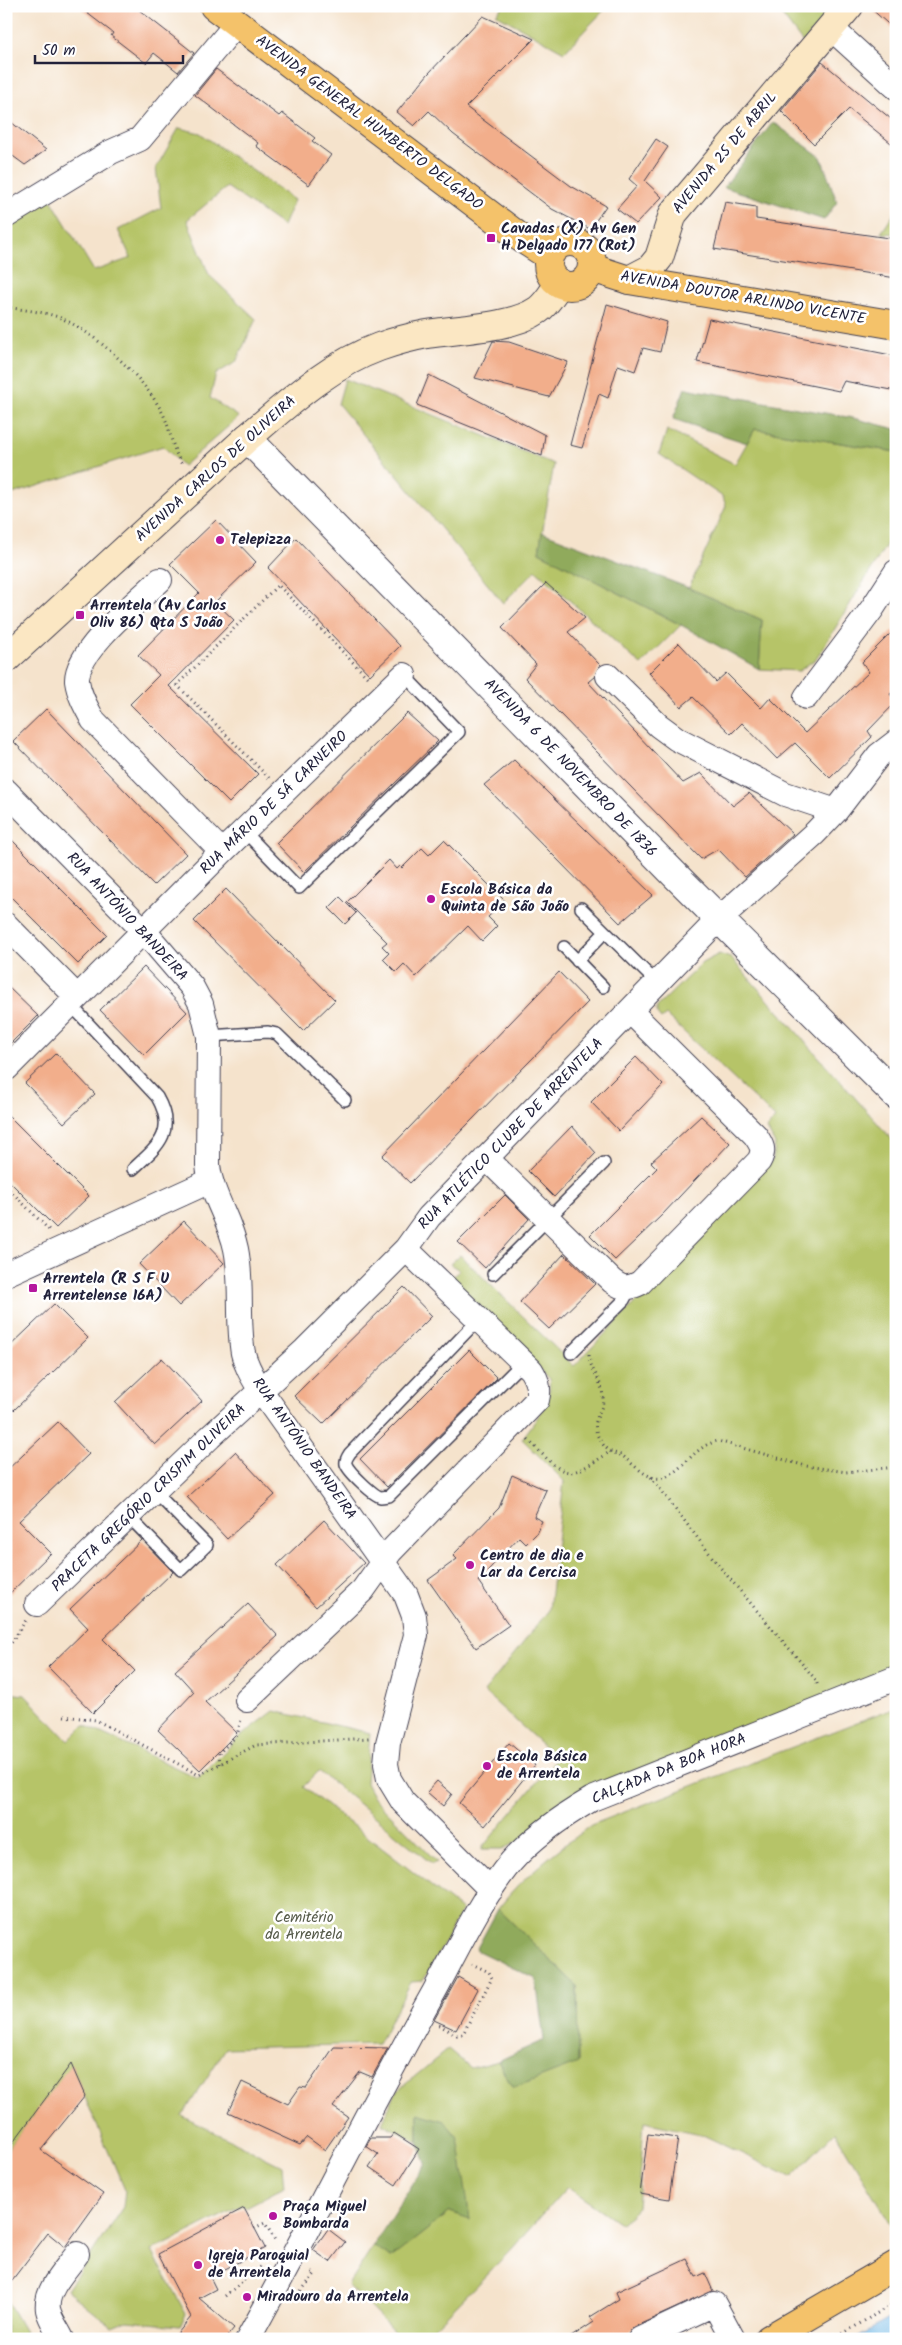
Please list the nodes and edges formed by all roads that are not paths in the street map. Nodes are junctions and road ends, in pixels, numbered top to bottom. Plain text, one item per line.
1 (214, 6) edge
2 (849, 6) edge
3 (237, 23) junction
4 (830, 28) junction
5 (893, 77) edge
6 (6, 216) edge
7 (550, 256) junction
8 (592, 268) junction
9 (629, 280) junction
10 (560, 283) junction
11 (896, 324) edge
12 (247, 438) junction
13 (896, 572) edge
14 (160, 580) dead end
15 (7, 657) edge
16 (608, 676) dead end
17 (399, 680) joint
18 (806, 697) dead end
19 (894, 740) edge
20 (6, 791) edge
21 (836, 811) junction
22 (244, 831) junction
23 (222, 852) junction
24 (581, 908) dead end
25 (719, 919) junction
26 (6, 925) edge
27 (144, 930) junction
28 (605, 932) junction
29 (564, 948) dead end
30 (577, 960) junction
31 (656, 983) junction
32 (603, 987) dead end
33 (74, 1001) junction
34 (630, 1011) junction
35 (209, 1036) junction
36 (7, 1068) edge
37 (896, 1095) edge
38 (344, 1100) dead end
39 (486, 1158) junction
40 (604, 1163) dead end
41 (133, 1170) dead end
42 (210, 1181) junction
43 (548, 1219) junction
44 (406, 1249) junction
45 (6, 1274) edge
46 (493, 1274) dead end
47 (630, 1289) junction
48 (478, 1320) junction
49 (571, 1353) dead end
50 (523, 1362) junction
51 (261, 1391) junction
52 (154, 1491) junction
53 (128, 1516) junction
54 (382, 1560) junction
55 (37, 1604) road end
56 (896, 1678) edge
57 (247, 1700) dead end
58 (491, 1890) junction
59 (77, 2254) dead end
60 (896, 2265) edge
61 (62, 2339) edge
62 (248, 2339) edge
63 (640, 2339) edge
64 (732, 2339) edge
65 (770, 2339) edge

1 - 3 main road, AVENIDA GENERAL HUMBERTO DELGADO
2 - 4 main road, AVENIDA 25 DE ABRIL
3 - 6 street
3 - 7 main road, AVENIDA GENERAL HUMBERTO DELGADO
4 - 5 street
4 - 9 main road, AVENIDA 25 DE ABRIL
7 - 8 main road
7 - 10 main road
8 - 9 main road, AVENIDA DOUTOR ARLINDO VICENTE
8 - 10 main road
9 - 11 main road, AVENIDA DOUTOR ARLINDO VICENTE
10 - 12 main road, AVENIDA CARLOS DE OLIVEIRA
12 - 15 main road, AVENIDA CARLOS DE OLIVEIRA
12 - 25 street, AVENIDA 6 DE NOVEMBRO DE 1836
13 - 18 street
14 - 23 street
16 - 21 street
17 - 22 street, RUA MÁRIO DE SÁ CARNEIRO
17 - 22 lane
19 - 21 street, RUA ATLÉTICO CLUBE DE ARRENTELA
20 - 27 street, RUA ANTÓNIO BANDEIRA
21 - 25 street, RUA ATLÉTICO CLUBE DE ARRENTELA
22 - 23 street, RUA MÁRIO DE SÁ CARNEIRO
23 - 27 street, RUA MÁRIO DE SÁ CARNEIRO
24 - 28 lane
25 - 31 street, RUA ATLÉTICO CLUBE DE ARRENTELA
25 - 37 street, AVENIDA 6 DE NOVEMBRO DE 1836
26 - 33 street
27 - 33 street, RUA MÁRIO DE SÁ CARNEIRO
27 - 35 street, RUA ANTÓNIO BANDEIRA
28 - 30 lane
28 - 31 lane
29 - 30 lane
30 - 32 lane
31 - 34 street, RUA ATLÉTICO CLUBE DE ARRENTELA
33 - 36 street, RUA MÁRIO DE SÁ CARNEIRO
33 - 41 lane
34 - 39 street, RUA ATLÉTICO CLUBE DE ARRENTELA
34 - 47 street
35 - 38 lane
35 - 42 street, RUA ANTÓNIO BANDEIRA
39 - 43 street
39 - 44 street, RUA ATLÉTICO CLUBE DE ARRENTELA
40 - 43 lane
42 - 45 street
42 - 51 street, RUA ANTÓNIO BANDEIRA
43 - 46 lane
43 - 47 street
44 - 48 street
44 - 51 street, RUA ATLÉTICO CLUBE DE ARRENTELA
47 - 49 lane
48 - 50 street
48 - 50 lane
50 - 54 street
51 - 52 street, PRACETA GREGÓRIO CRISPIM OLIVEIRA
51 - 54 street, RUA ANTÓNIO BANDEIRA
52 - 53 street, PRACETA GREGÓRIO CRISPIM OLIVEIRA
52 - 53 lane
53 - 55 street, PRACETA GREGÓRIO CRISPIM OLIVEIRA
54 - 57 street
54 - 58 street, RUA ANTÓNIO BANDEIRA
56 - 58 street, CALÇADA DA BOA HORA
58 - 62 street, CALÇADA DA BOA HORA
59 - 61 street
60 - 65 main road
63 - 64 street

